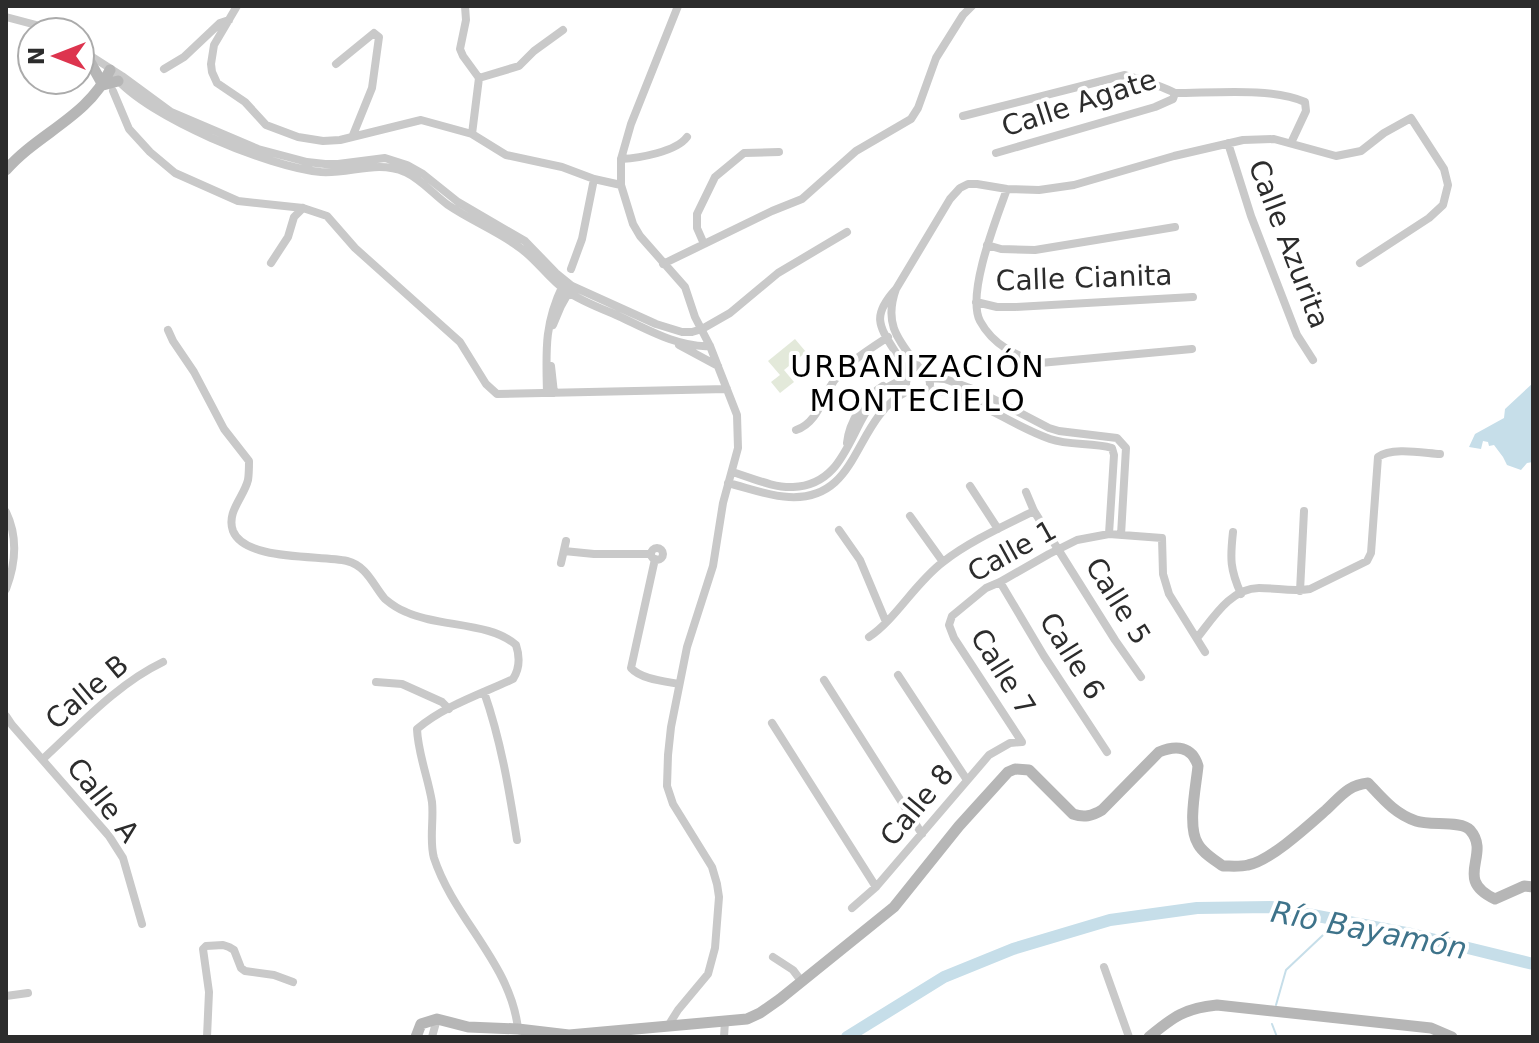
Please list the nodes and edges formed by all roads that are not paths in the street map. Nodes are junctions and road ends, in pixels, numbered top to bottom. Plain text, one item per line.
1 (237, 6) edge
2 (465, 6) edge
3 (678, 6) edge
4 (972, 6) edge
5 (230, 20) junction
6 (563, 30) dead end
7 (96, 60) edge
8 (336, 64) dead end
9 (96, 67) edge
10 (164, 69) dead end
11 (110, 70) junction
12 (479, 78) junction
13 (112, 86) junction
14 (1175, 93) junction
15 (963, 116) dead end
16 (472, 134) junction
17 (353, 135) junction
18 (687, 137) dead end
19 (1228, 143) junction
20 (1291, 143) junction
21 (779, 152) dead end
22 (996, 153) dead end
23 (621, 159) junction
24 (6, 170) edge
25 (594, 179) junction
26 (621, 185) junction
27 (1007, 189) junction
28 (303, 208) junction
29 (1175, 227) dead end
30 (847, 232) dead end
31 (704, 244) junction
32 (987, 245) junction
33 (271, 263) dead end
34 (1360, 263) dead end
35 (663, 264) junction
36 (571, 269) dead end
37 (567, 287) junction
38 (896, 289) junction
39 (1193, 297) dead end
40 (976, 302) junction
41 (702, 329) junction
42 (168, 330) dead end
43 (666, 332) junction
44 (895, 332) junction
45 (886, 338) junction
46 (709, 342) junction
47 (1192, 349) dead end
48 (1313, 360) dead end
49 (718, 366) junction
50 (926, 375) junction
51 (903, 380) junction
52 (727, 389) junction
53 (929, 389) junction
54 (908, 391) junction
55 (551, 393) junction
56 (796, 430) dead end
57 (1440, 454) dead end
58 (732, 472) junction
59 (728, 483) junction
60 (970, 486) dead end
61 (1026, 492) dead end
62 (1034, 511) junction
63 (1304, 511) dead end
64 (6, 512) edge
65 (910, 516) dead end
66 (998, 529) junction
67 (839, 530) dead end
68 (1233, 532) dead end
69 (1109, 534) junction
70 (1121, 535) junction
71 (1059, 548) junction
72 (943, 562) junction
73 (561, 563) dead end
74 (1000, 582) junction
75 (6, 589) edge
76 (1300, 591) junction
77 (1241, 594) junction
78 (886, 622) junction
79 (949, 625) joint
80 (869, 637) dead end
81 (1197, 638) junction
82 (1205, 652) dead end
83 (163, 662) dead end
84 (898, 675) dead end
85 (1141, 677) dead end
86 (824, 680) dead end
87 (376, 682) dead end
88 (679, 684) junction
89 (484, 692) junction
90 (449, 709) junction
91 (6, 716) edge
92 (772, 723) dead end
93 (1022, 742) joint
94 (1107, 752) dead end
95 (43, 759) junction
96 (967, 780) junction
97 (922, 834) junction
98 (517, 840) dead end
99 (876, 887) junction
100 (1533, 887) edge
101 (852, 908) dead end
102 (142, 924) dead end
103 (773, 957) dead end
104 (1104, 967) dead end
105 (293, 982) dead end
106 (802, 982) junction
107 (28, 993) dead end
108 (6, 996) edge
109 (437, 1019) junction
110 (725, 1021) junction
111 (668, 1026) junction
112 (518, 1029) junction
113 (1153, 1035) edge
114 (207, 1037) edge
115 (416, 1037) edge
116 (432, 1037) edge
117 (724, 1037) edge
118 (1129, 1037) edge
119 (1452, 1037) edge

1 - 5 street
2 - 12 street
3 - 23 street
4 - 31 street
5 - 10 street
5 - 17 street
6 - 12 street
7 - 11 street
8 - 17 street
9 - 13 street
11 - 13 street
11 - 37 street
12 - 16 street
13 - 24 street
13 - 28 street
13 - 37 street
14 - 15 street
14 - 20 street
14 - 22 street, Calle Agate
16 - 17 street
16 - 25 street
18 - 23 street
19 - 20 street
19 - 27 street
19 - 48 street, Calle Azurita
20 - 34 street
21 - 31 street
23 - 26 street
25 - 26 street
25 - 36 street
26 - 35 street
27 - 32 street
27 - 38 street
28 - 33 street
28 - 55 street
29 - 32 street
30 - 41 street
31 - 35 street
32 - 40 street
35 - 41 street
37 - 43 street
37 - 55 street
38 - 44 street
38 - 45 street
39 - 40 street, Calle Cianita
40 - 47 street
41 - 43 street
41 - 46 street
42 - 89 street
43 - 46 street
43 - 49 street
44 - 45 street
44 - 50 street
45 - 51 street
45 - 56 street
46 - 49 street
49 - 52 street
50 - 51 street
50 - 53 street
50 - 70 street
51 - 54 street
51 - 58 street
52 - 55 street
52 - 58 street
53 - 54 street
53 - 69 street
54 - 59 street
57 - 76 street
58 - 59 street
59 - 88 street
60 - 66 street
61 - 62 street, Calle 5
62 - 66 street
62 - 71 street, Calle 5
63 - 76 street
64 - 75 street
65 - 72 street
66 - 72 street
67 - 78 street
68 - 77 street
69 - 70 street, Calle 1
69 - 71 street, Calle 1
70 - 81 street, Calle 1
71 - 74 street, Calle 1
71 - 85 street, Calle 5
72 - 78 street
73 - 88 street
74 - 79 street, Calle 1
74 - 94 street, Calle 6
76 - 77 street
77 - 81 street
78 - 80 street
79 - 93 street, Calle 7
81 - 82 street
83 - 95 street, Calle B
84 - 96 street
86 - 97 street
87 - 90 street
88 - 111 street
89 - 90 street
89 - 98 street
90 - 112 street
91 - 95 street, Calle A
92 - 99 street
93 - 96 street, Calle 8
95 - 102 street, Calle A
96 - 97 street, Calle 8
97 - 99 street, Calle 8
99 - 101 street, Calle 8
100 - 106 street
103 - 106 street
104 - 118 street
105 - 114 street
106 - 110 street
107 - 108 street
109 - 112 street
109 - 115 street
109 - 116 street
110 - 111 street
110 - 117 street
111 - 112 street
113 - 119 street

